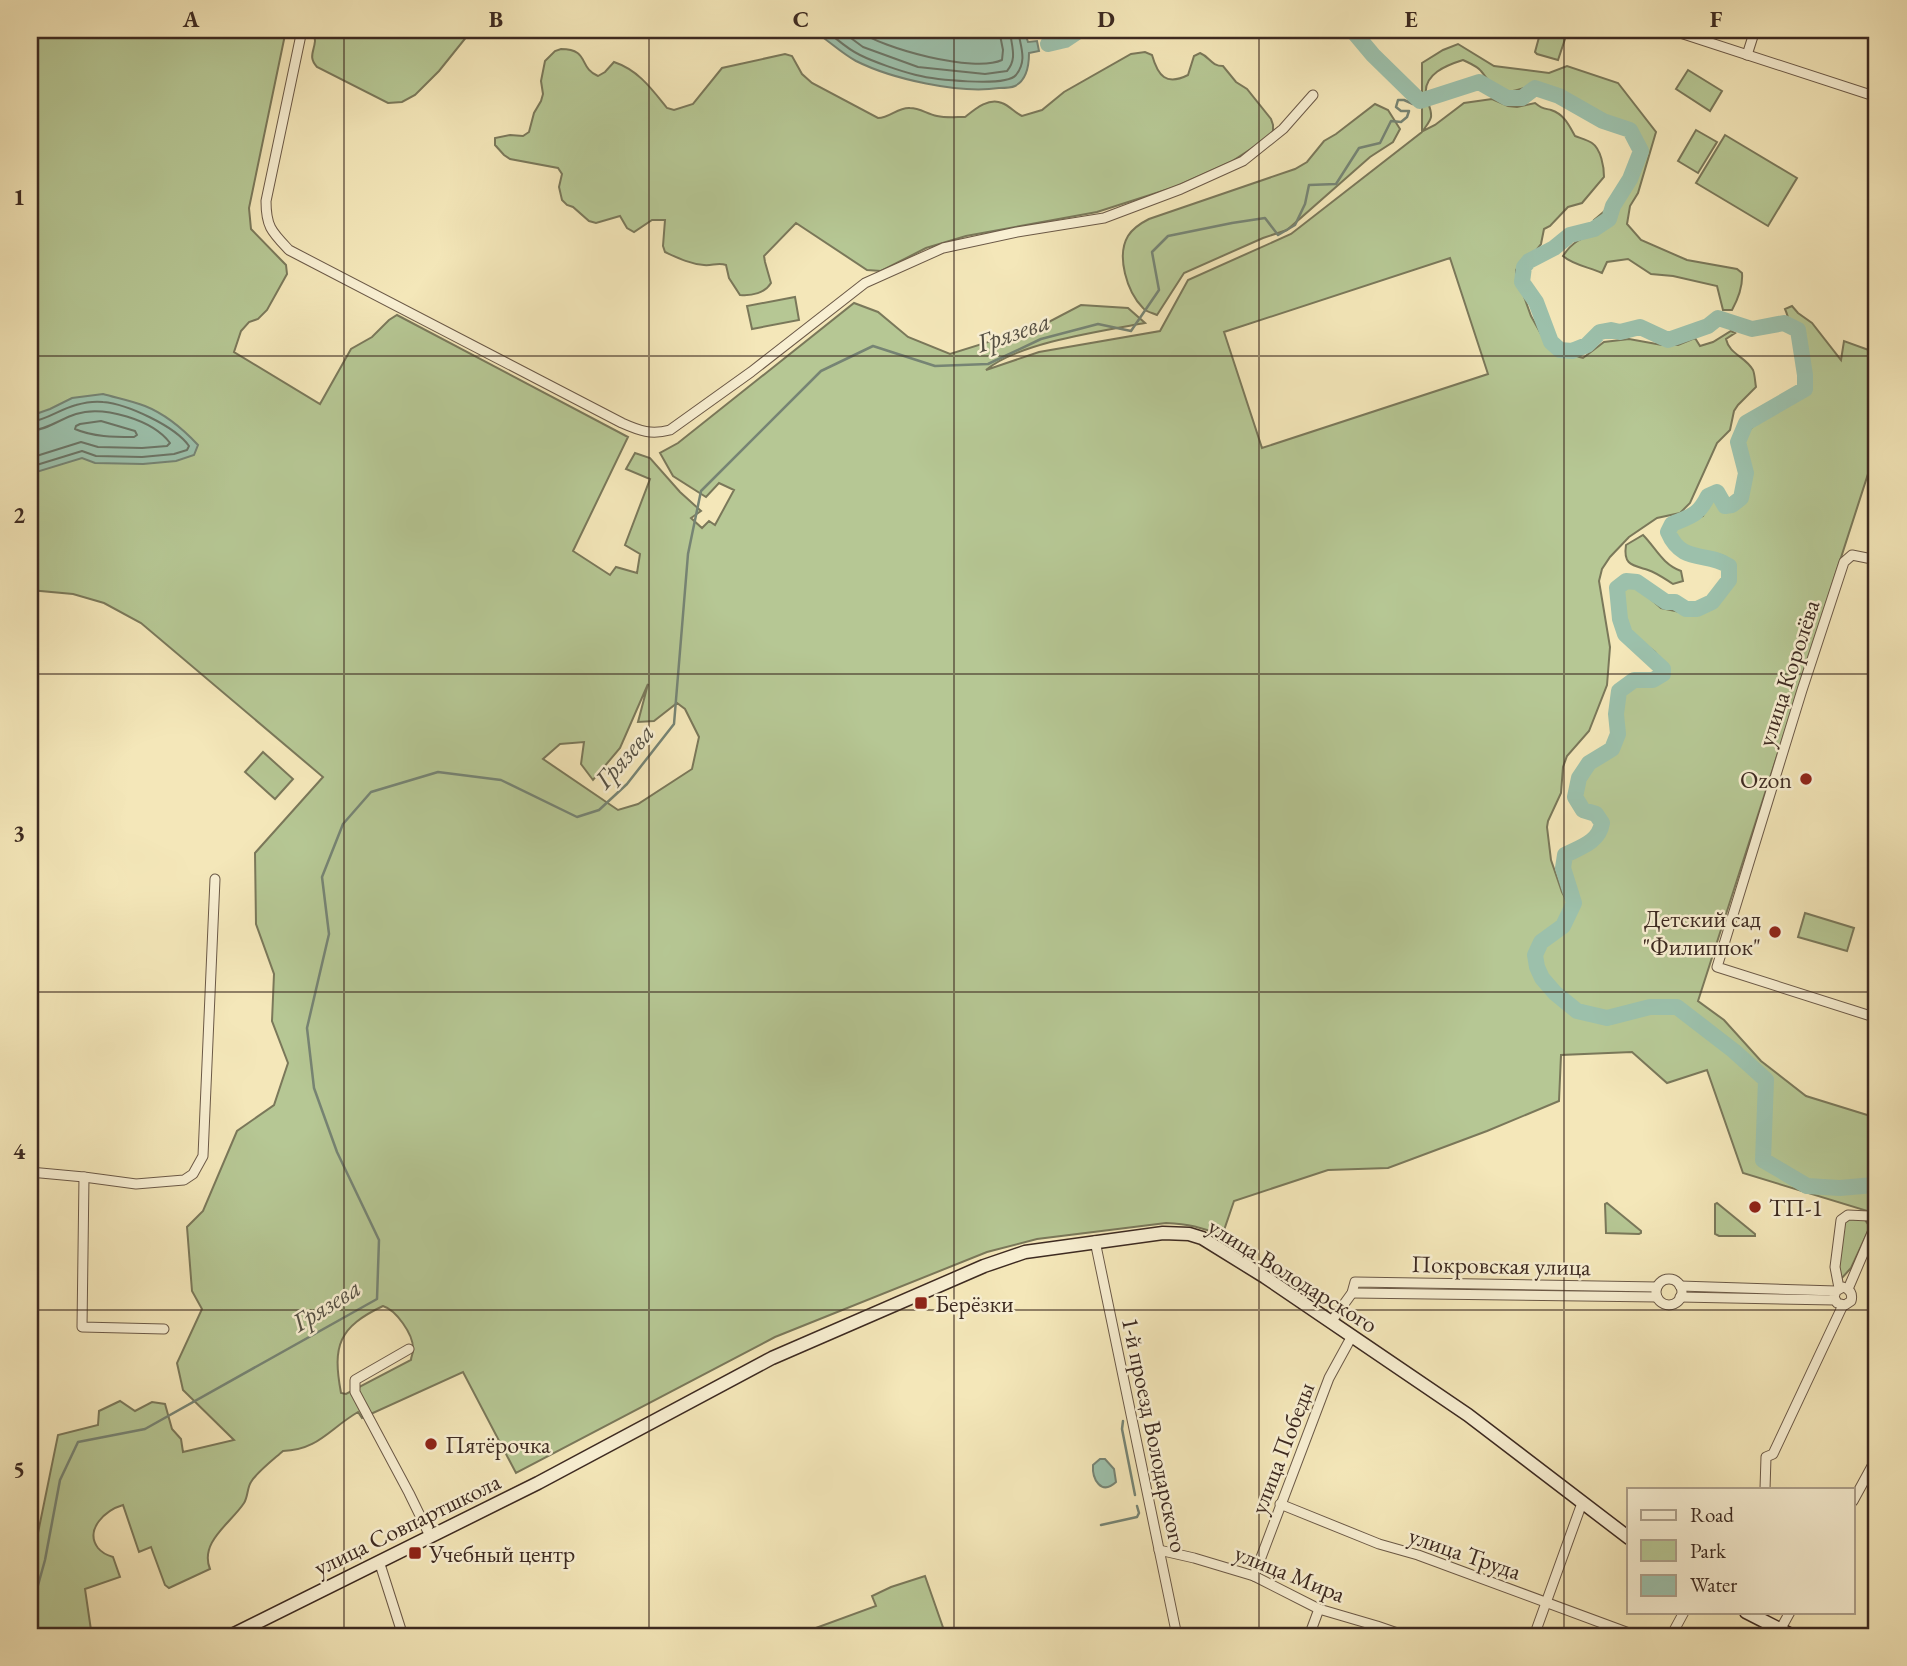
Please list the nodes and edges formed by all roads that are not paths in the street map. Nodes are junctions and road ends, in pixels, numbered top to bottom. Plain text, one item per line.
1 (1671, 30) edge
2 (1755, 30) edge
3 (301, 32) edge
4 (1747, 55) junction
5 (1313, 95) dead end
6 (1877, 97) edge
7 (1877, 560) edge
8 (215, 879) dead end
9 (1877, 1018) edge
10 (30, 1172) edge
11 (84, 1177) junction
12 (1095, 1241) junction
13 (1680, 1286) junction
14 (1657, 1292) junction
15 (1352, 1293) junction
16 (1840, 1295) junction
17 (1681, 1297) junction
18 (1331, 1322) junction
19 (847, 1325) joint
20 (164, 1329) dead end
21 (1352, 1336) junction
22 (408, 1349) dead end
23 (1877, 1457) edge
24 (1765, 1488) edge
25 (1854, 1499) edge
26 (1581, 1503) junction
27 (1280, 1504) junction
28 (430, 1536) junction
29 (1627, 1537) edge
30 (1158, 1550) junction
31 (379, 1561) junction
32 (1254, 1576) junction
33 (1547, 1602) junction
34 (1319, 1609) junction
35 (1683, 1614) edge
36 (1750, 1614) edge
37 (1789, 1614) edge
38 (1780, 1630) junction
39 (230, 1636) edge
40 (403, 1636) edge
41 (1177, 1636) edge
42 (1309, 1636) edge
43 (1406, 1636) edge
44 (1534, 1636) edge
45 (1637, 1636) edge
46 (1671, 1636) edge
47 (1793, 1636) edge

1 - 4 street
2 - 4 street
3 - 5 street
4 - 6 street
7 - 9 street, улица Королёва
8 - 11 street
10 - 11 street
11 - 20 street
12 - 18 street, улица Володарского
12 - 19 street, улица Володарского
12 - 30 street, 1-й проезд Володарского
13 - 14 street, Покровская улица
13 - 16 street, Покровская улица
13 - 17 street
14 - 15 street, Покровская улица
14 - 15 street, Покровская улица
14 - 17 street, Покровская улица
15 - 18 street, Покровская улица
16 - 16 street
16 - 17 street, Покровская улица
16 - 24 street
18 - 21 street, улица Володарского
19 - 28 street, улица Совпартшкола
21 - 26 street, улица Володарского
21 - 27 street, улица Победы
22 - 28 street
23 - 25 street
26 - 29 street, улица Володарского
26 - 33 street
27 - 32 street, улица Победы
27 - 33 street, улица Труда
28 - 31 street, улица Совпартшкола
30 - 32 street, улица Мира
30 - 41 street, 1-й проезд Володарского
31 - 39 street, улица Совпартшкола
31 - 40 street
32 - 34 street, улица Мира
33 - 44 street
33 - 45 street, улица Труда
34 - 42 street
34 - 43 street, улица Мира
35 - 46 street
36 - 38 street
37 - 38 street
38 - 47 street

